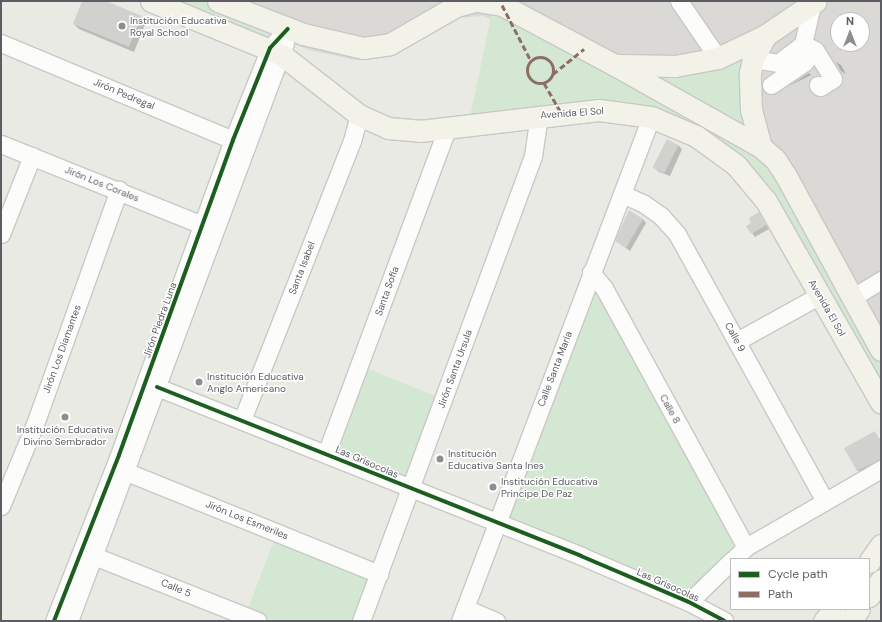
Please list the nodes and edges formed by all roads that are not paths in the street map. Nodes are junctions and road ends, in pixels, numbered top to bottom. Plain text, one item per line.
1 (151, 1) edge
2 (476, 1) edge
3 (679, 1) edge
4 (225, 2) edge
5 (814, 2) edge
6 (288, 29) junction
7 (766, 34) junction
8 (1, 43) edge
9 (803, 44) junction
10 (276, 52) junction
11 (718, 58) junction
12 (753, 59) junction
13 (778, 63) junction
14 (613, 64) junction
15 (812, 74) junction
16 (771, 85) junction
17 (750, 97) junction
18 (359, 115) junction
19 (539, 115) junction
20 (651, 117) junction
21 (447, 128) junction
22 (240, 143) junction
23 (1, 144) edge
24 (761, 148) junction
25 (32, 156) junction
26 (119, 190) junction
27 (622, 194) junction
28 (203, 225) junction
29 (1, 234) edge
30 (591, 272) junction
31 (881, 280) edge
32 (820, 295) junction
33 (853, 297) junction
34 (737, 341) junction
35 (881, 350) edge
36 (157, 387) junction
37 (881, 403) edge
38 (242, 420) junction
39 (326, 454) junction
40 (120, 469) junction
41 (881, 469) edge
42 (411, 489) junction
43 (825, 501) junction
44 (1, 506) edge
45 (497, 523) junction
46 (881, 545) edge
47 (746, 547) junction
48 (94, 556) junction
49 (735, 558) edge
50 (870, 561) edge
51 (730, 563) edge
52 (379, 574) junction
53 (881, 580) edge
54 (870, 595) edge
55 (689, 602) junction
56 (833, 610) edge
57 (858, 610) edge
58 (463, 614) edge
59 (54, 621) edge
60 (69, 621) edge
61 (258, 621) edge
62 (361, 621) edge
63 (496, 621) edge
64 (724, 621) edge
65 (824, 621) edge
66 (850, 621) edge

1 - 10 main road, Avenida El Sol
2 - 6 main road
2 - 14 main road
3 - 11 street
4 - 6 main road
5 - 7 main road
5 - 9 street
6 - 10 street, Jirón Piedra Luna
7 - 11 main road
7 - 12 main road
8 - 22 street, Jirón Pedregal
9 - 13 street
9 - 15 street
9 - 15 street
10 - 18 main road, Avenida El Sol
10 - 22 street, Jirón Piedra Luna
11 - 14 main road
12 - 13 street
12 - 17 main road
13 - 16 street
14 - 24 main road
15 - 16 street
16 - 17 street
17 - 24 main road
18 - 21 main road, Avenida El Sol
18 - 38 street, Santa Isabel
19 - 20 main road, Avenida El Sol
19 - 21 main road, Avenida El Sol
19 - 42 street, Jirón Santa Ursula
20 - 27 street, Calle Santa María
20 - 32 main road, Avenida El Sol
21 - 39 street, Santa Sofia
22 - 28 street, Jirón Piedra Luna
22 - 36 street, Jirón Piedra Luna
23 - 25 street, Jirón Los Corales
24 - 33 main road
25 - 26 street, Jirón Los Corales
25 - 29 street
26 - 28 street, Jirón Los Corales
26 - 44 street, Jirón Los Diamantes
27 - 30 street, Calle Santa María
27 - 34 street, Calle 9
28 - 40 street, Jirón Piedra Luna
30 - 45 street, Calle Santa María
30 - 47 street, Calle 8
31 - 33 street
32 - 34 street
32 - 37 main road, Avenida El Sol
33 - 35 main road
34 - 43 street, Calle 9
36 - 38 street, Las Grisocolas
36 - 40 street, Jirón Piedra Luna
38 - 39 street, Las Grisocolas
39 - 42 street, Las Grisocolas
40 - 48 street, Jirón Piedra Luna
40 - 52 street, Jirón Los Esmeriles
40 - 59 street, Jirón Piedra Luna
41 - 43 street
42 - 45 street, Las Grisocolas
42 - 52 street, Jirón Santa Ursula
43 - 47 street
45 - 55 street, Las Grisocolas
45 - 58 street, Calle Santa María
46 - 50 main road
47 - 49 street
48 - 60 street, Jirón Piedra Luna
48 - 61 street, Calle 5
51 - 55 street
52 - 62 street, Jirón Santa Ursula
53 - 54 main road
55 - 64 street, Las Grisocolas
56 - 65 main road
57 - 66 main road
58 - 63 street

